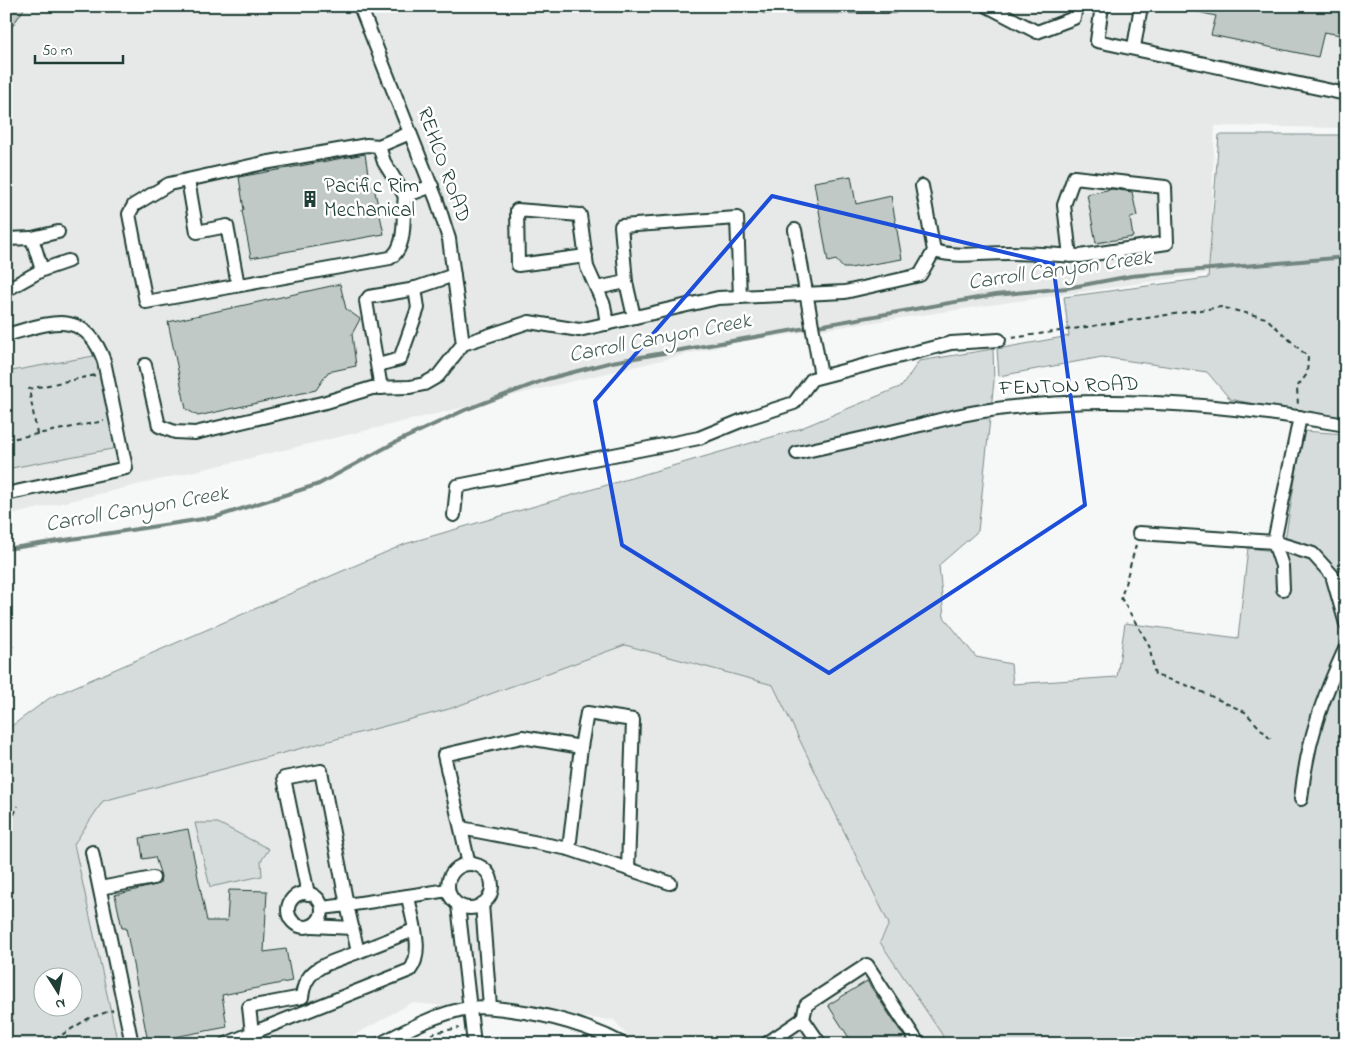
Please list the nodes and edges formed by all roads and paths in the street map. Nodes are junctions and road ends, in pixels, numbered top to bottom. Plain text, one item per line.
1 (360, 6) edge
2 (765, 6) edge
3 (893, 6) edge
4 (987, 6) edge
5 (1076, 6) edge
6 (1102, 6) edge
7 (1141, 6) edge
8 (1134, 47) junction
9 (1346, 94) edge
10 (410, 133) junction
11 (379, 146) junction
12 (188, 180) junction
13 (432, 186) junction
14 (922, 186) dead end
15 (405, 196) junction
16 (795, 230) dead end
17 (58, 232) dead end
18 (32, 238) junction
19 (6, 239) edge
20 (934, 251) junction
21 (586, 256) junction
22 (1070, 256) junction
23 (68, 261) dead end
24 (42, 270) junction
25 (454, 275) junction
26 (626, 282) junction
27 (238, 285) junction
28 (415, 288) junction
29 (596, 288) junction
30 (6, 290) edge
31 (806, 294) junction
32 (740, 297) junction
33 (634, 318) junction
34 (607, 324) junction
35 (6, 335) edge
36 (1000, 340) joint
37 (463, 344) junction
38 (145, 365) dead end
39 (378, 365) junction
40 (106, 373) junction
41 (821, 376) junction
42 (381, 388) junction
43 (1300, 417) junction
44 (116, 419) junction
45 (1346, 425) edge
46 (37, 434) junction
47 (6, 440) edge
48 (797, 453) dead end
49 (6, 494) edge
50 (454, 515) dead end
51 (1139, 533) joint
52 (1274, 542) junction
53 (1283, 589) dead end
54 (1346, 624) edge
55 (13, 646) dead end
56 (1346, 647) edge
57 (6, 653) edge
58 (13, 735) dead end
59 (6, 741) edge
60 (1272, 741) dead end
61 (582, 747) junction
62 (1301, 798) dead end
63 (18, 806) dead end
64 (461, 828) junction
65 (6, 832) edge
66 (569, 850) junction
67 (92, 852) dead end
68 (469, 864) junction
69 (628, 869) junction
70 (153, 878) dead end
71 (670, 883) dead end
72 (100, 888) junction
73 (448, 890) junction
74 (308, 894) junction
75 (408, 896) junction
76 (482, 904) junction
77 (347, 905) junction
78 (458, 905) junction
79 (322, 908) junction
80 (312, 926) junction
81 (352, 928) junction
82 (414, 930) junction
83 (358, 952) junction
84 (302, 997) junction
85 (125, 1006) junction
86 (490, 1007) junction
87 (468, 1008) junction
88 (304, 1013) junction
89 (803, 1018) junction
90 (471, 1026) junction
91 (252, 1034) junction
92 (47, 1044) edge
93 (132, 1044) edge
94 (226, 1044) edge
95 (380, 1044) edge
96 (407, 1044) edge
97 (474, 1044) edge
98 (624, 1044) edge
99 (766, 1044) edge
100 (820, 1044) edge
101 (915, 1044) edge

1 - 10 street, REHCO ROAD
2 - 3 street
4 - 5 street
6 - 8 street
7 - 8 street
8 - 9 street
10 - 11 street
10 - 13 street, REHCO ROAD
11 - 12 street
11 - 15 street
12 - 27 street
12 - 27 street
13 - 15 street
13 - 25 street, REHCO ROAD
14 - 20 street
15 - 27 street
16 - 31 street
17 - 18 street
18 - 19 street
18 - 24 street
20 - 22 street
20 - 31 street
21 - 21 street
21 - 29 street
22 - 22 street
23 - 24 street
24 - 30 street
25 - 28 street
25 - 37 street, REHCO ROAD
26 - 29 street
26 - 32 street
26 - 33 street
28 - 39 street
28 - 39 street
29 - 34 street
31 - 32 street
31 - 41 street
32 - 33 street
33 - 34 street
34 - 37 street
35 - 40 street
36 - 41 street
36 - 43 path
37 - 42 street
38 - 42 street
39 - 42 street
40 - 44 street
40 - 46 path
41 - 50 street
43 - 45 street, FENTON ROAD
43 - 48 street, FENTON ROAD
43 - 52 street
44 - 46 path
44 - 49 street
46 - 47 path
51 - 52 street
51 - 60 path
52 - 53 street
52 - 54 street
55 - 57 path
56 - 62 street
58 - 59 path
61 - 64 street
61 - 66 street
61 - 69 street
63 - 65 path
64 - 66 street
64 - 68 street
66 - 69 street
67 - 72 street
68 - 73 street
68 - 76 street
69 - 71 street
70 - 72 street
72 - 85 street
73 - 75 street
73 - 78 street
74 - 77 street
74 - 79 street
74 - 80 street
75 - 77 street
75 - 82 street
76 - 78 street
76 - 86 street
77 - 79 street
77 - 81 street
78 - 87 street
79 - 80 street
80 - 81 street
81 - 83 street
82 - 83 street
82 - 88 street
83 - 84 street
84 - 88 street
84 - 91 street
85 - 92 path
85 - 93 street
86 - 87 street
86 - 98 street
87 - 90 street
87 - 95 street
88 - 91 street
89 - 99 street
89 - 100 street
89 - 101 street
90 - 96 path
90 - 97 street
91 - 94 street

